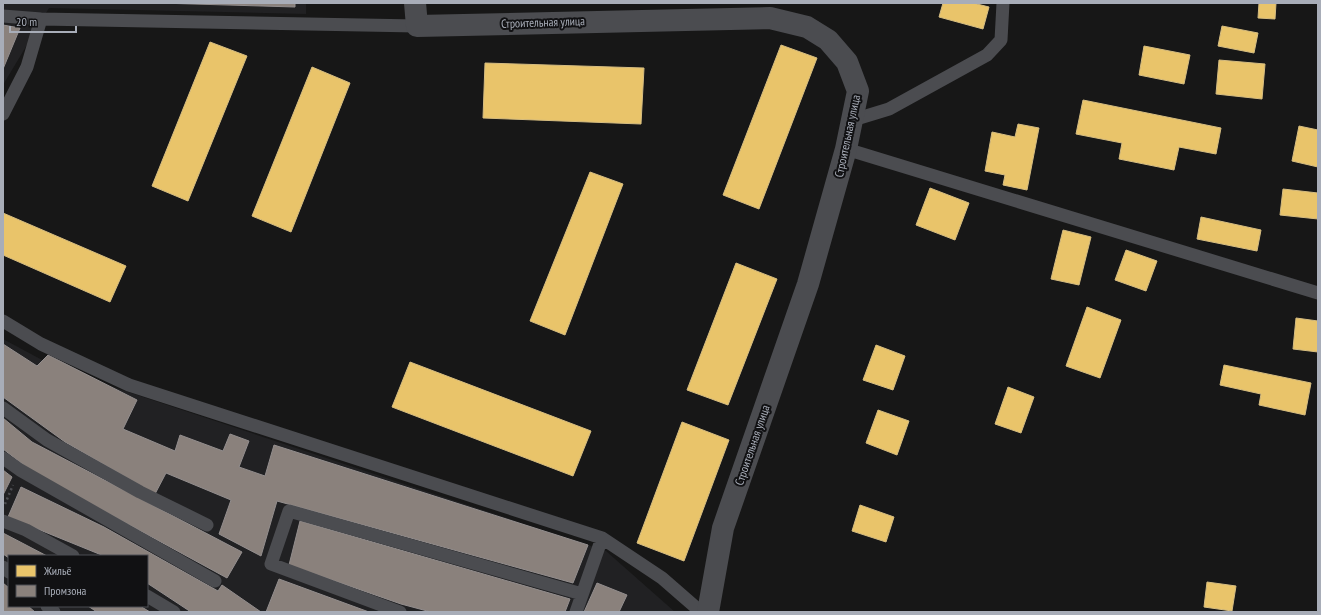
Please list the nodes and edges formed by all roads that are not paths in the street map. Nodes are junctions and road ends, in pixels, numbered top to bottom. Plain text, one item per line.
1 (415, 3) edge
2 (1003, 3) edge
3 (3, 16) edge
4 (41, 19) junction
5 (417, 26) junction
6 (3, 114) edge
7 (853, 120) junction
8 (846, 149) junction
9 (1318, 293) edge
10 (3, 321) edge
11 (3, 408) edge
12 (3, 458) edge
13 (3, 521) edge
14 (207, 525) dead end
15 (602, 538) junction
16 (71, 555) edge
17 (215, 581) dead end
18 (582, 594) junction
19 (148, 597) edge
20 (174, 612) edge
21 (400, 612) edge
22 (576, 612) edge
23 (701, 612) edge
24 (708, 612) edge

1 - 5 street
2 - 7 lane
3 - 4 lane
4 - 5 lane
4 - 6 lane
5 - 7 street, Строительная улица
7 - 8 street, Строительная улица
8 - 9 lane
8 - 24 street, Строительная улица
10 - 15 lane
11 - 14 lane
12 - 17 lane
13 - 16 lane
15 - 18 lane
15 - 23 lane
18 - 21 lane
18 - 22 lane
19 - 20 lane

